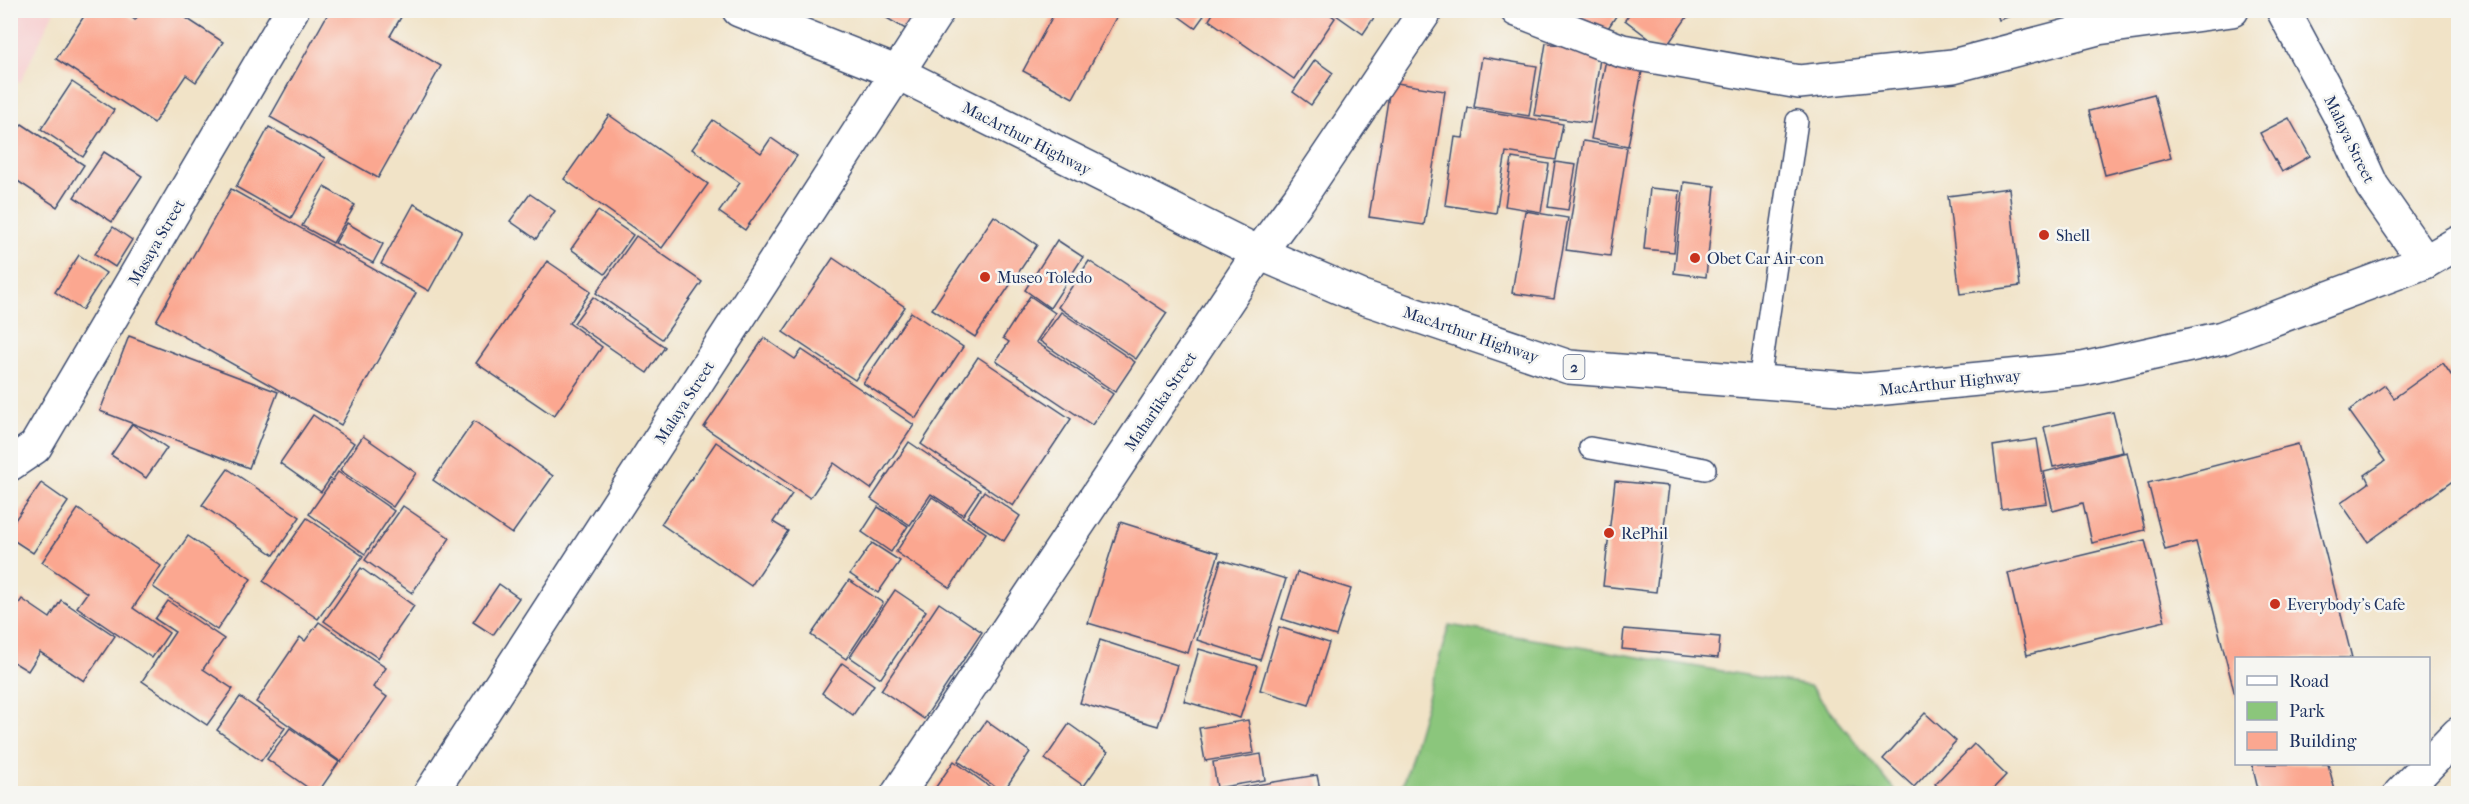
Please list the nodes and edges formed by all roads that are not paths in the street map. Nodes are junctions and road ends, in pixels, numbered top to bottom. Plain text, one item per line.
1 (292, 10) edge
2 (739, 10) edge
3 (938, 10) edge
4 (1426, 10) edge
5 (1517, 10) edge
6 (2232, 10) edge
7 (2283, 10) edge
8 (898, 73) junction
9 (1797, 121) dead end
10 (2458, 243) edge
11 (1259, 253) junction
12 (2425, 262) junction
13 (1759, 382) junction
14 (1590, 448) dead end
15 (10, 464) edge
16 (1704, 470) dead end
17 (2458, 734) edge
18 (2430, 763) edge
19 (2428, 765) edge
20 (430, 794) edge
21 (898, 794) edge
22 (2400, 794) edge

1 - 15 main road, Masaya Street
2 - 8 main road, MacArthur Highway / 2
3 - 8 main road, Malaya Street
4 - 11 main road, Maharlika Street
5 - 6 main road
7 - 12 main road, Malaya Street
8 - 11 main road, MacArthur Highway / 2
8 - 20 main road, Malaya Street
9 - 13 lane
10 - 12 main road, MacArthur Highway / 2
11 - 13 main road, MacArthur Highway / 2
11 - 21 main road, Maharlika Street
12 - 13 main road, MacArthur Highway / 2
14 - 16 lane
17 - 18 main road
19 - 22 main road

